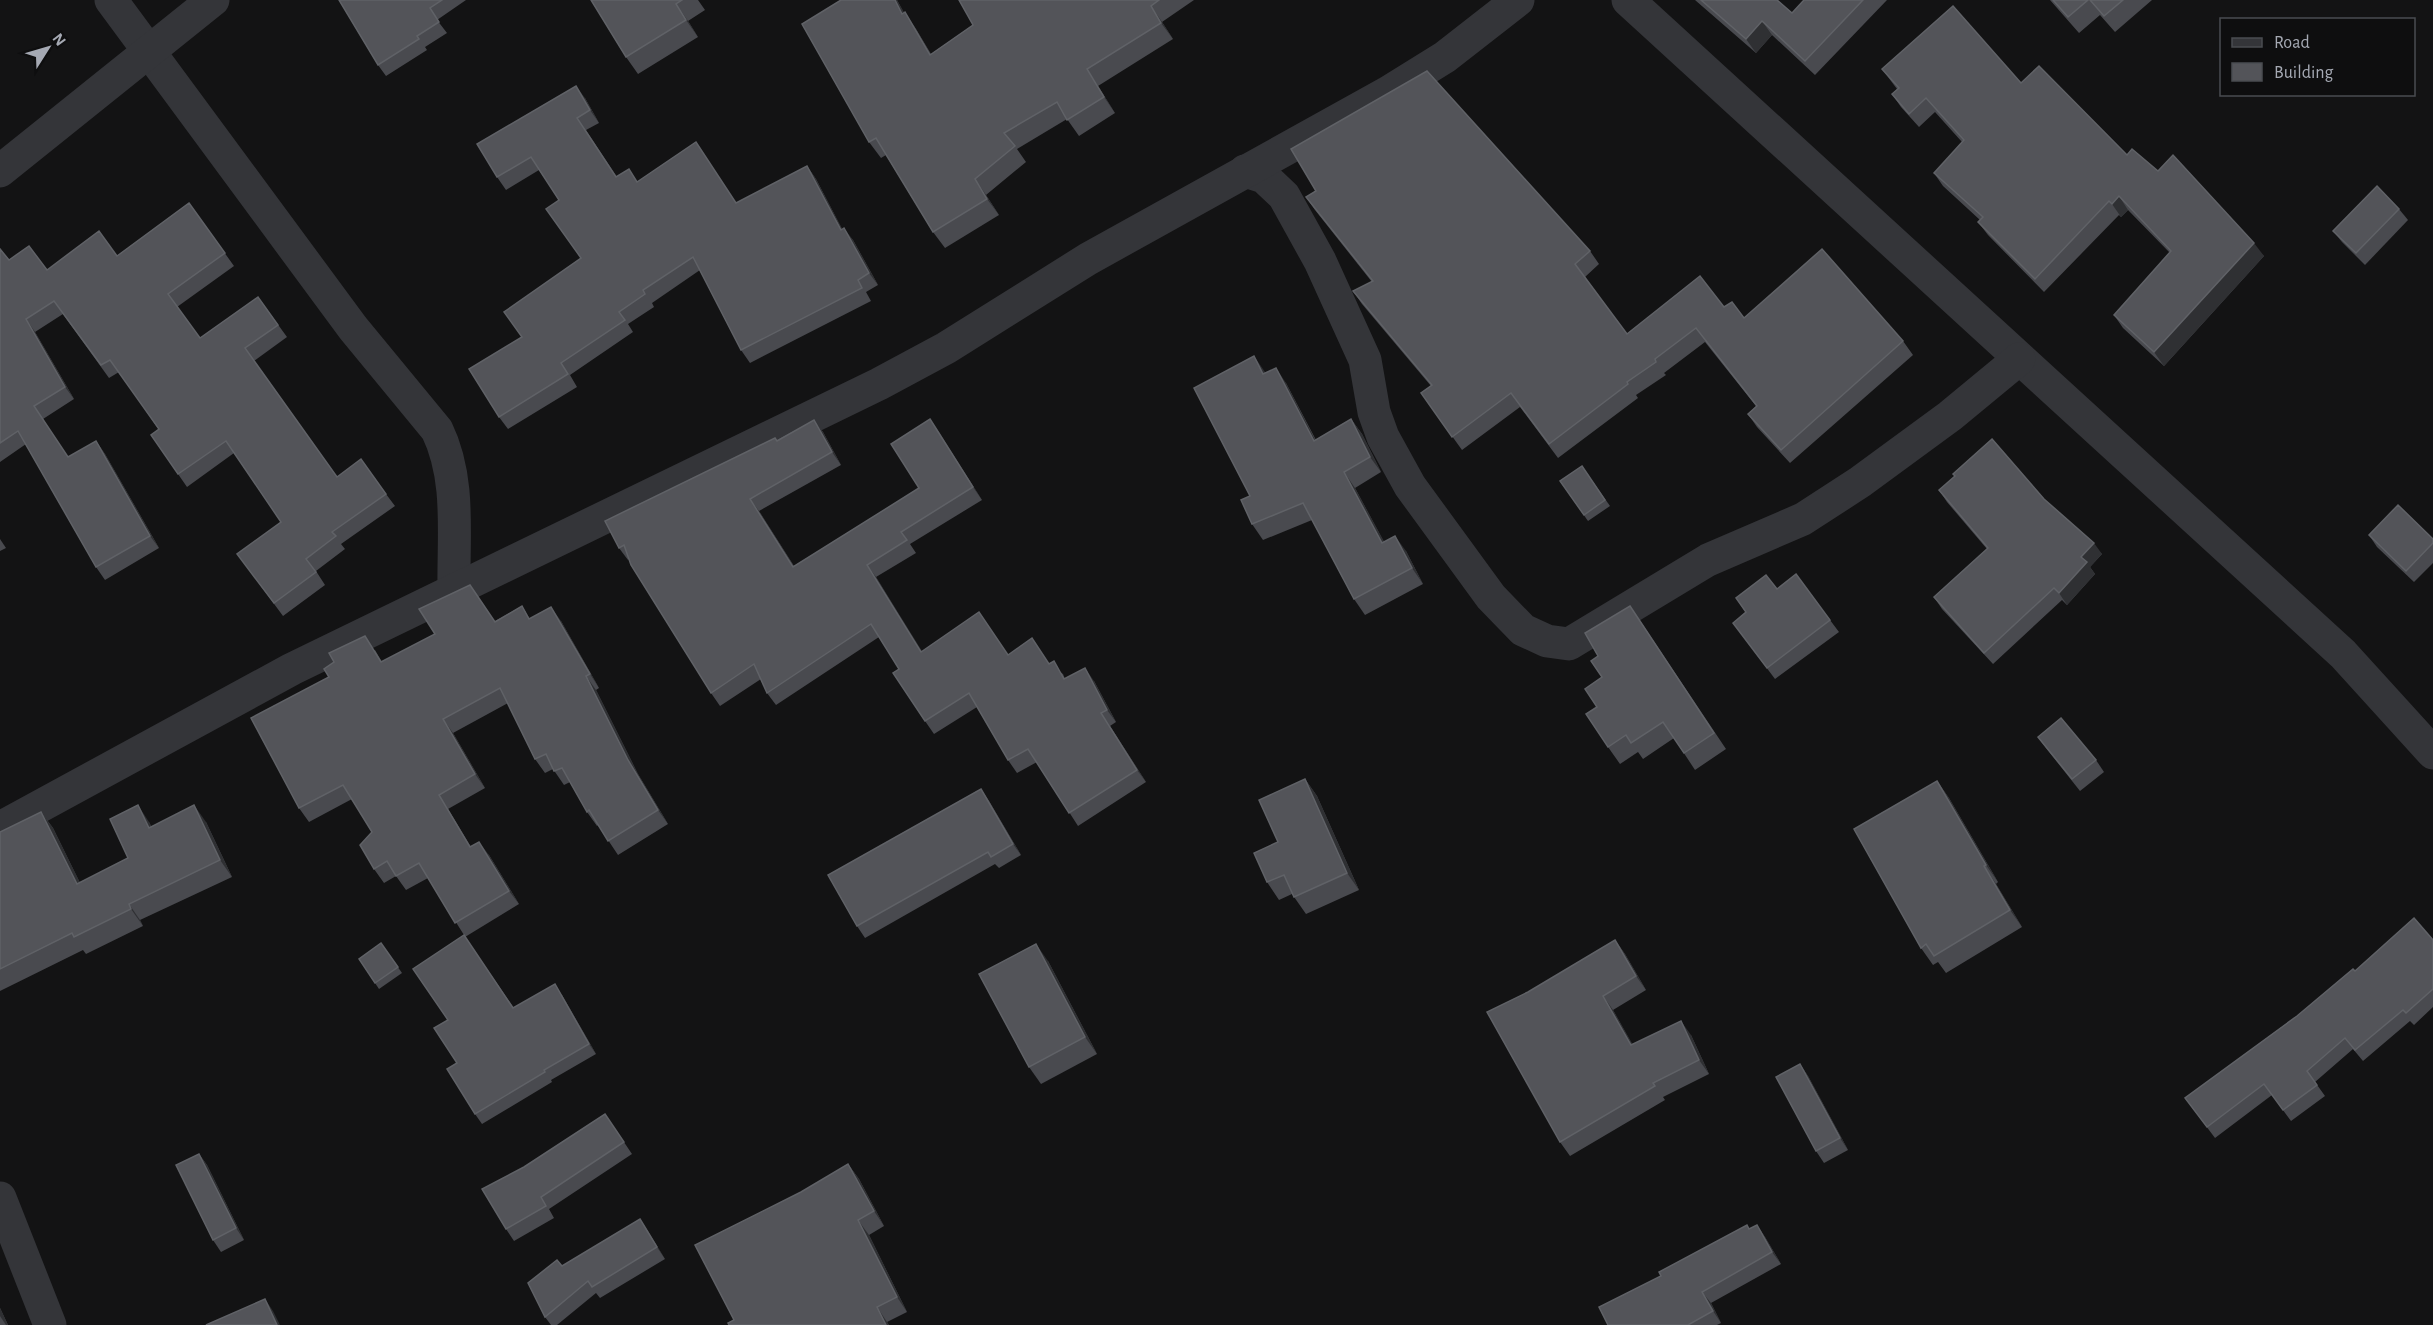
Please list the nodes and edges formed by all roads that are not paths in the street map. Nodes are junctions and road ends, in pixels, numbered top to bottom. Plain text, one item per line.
1 (111, 0) edge
2 (213, 0) edge
3 (1518, 0) edge
4 (1628, 0) edge
5 (148, 52) junction
6 (0, 171) edge
7 (1245, 171) junction
8 (2019, 359) junction
9 (453, 590) junction
10 (2433, 753) edge
11 (0, 828) edge
12 (0, 1198) edge
13 (50, 1325) edge

1 - 5 street
2 - 5 street
3 - 7 street
4 - 8 street
5 - 6 street
5 - 9 street
7 - 8 street
7 - 9 street
8 - 10 street
9 - 11 street
12 - 13 street

